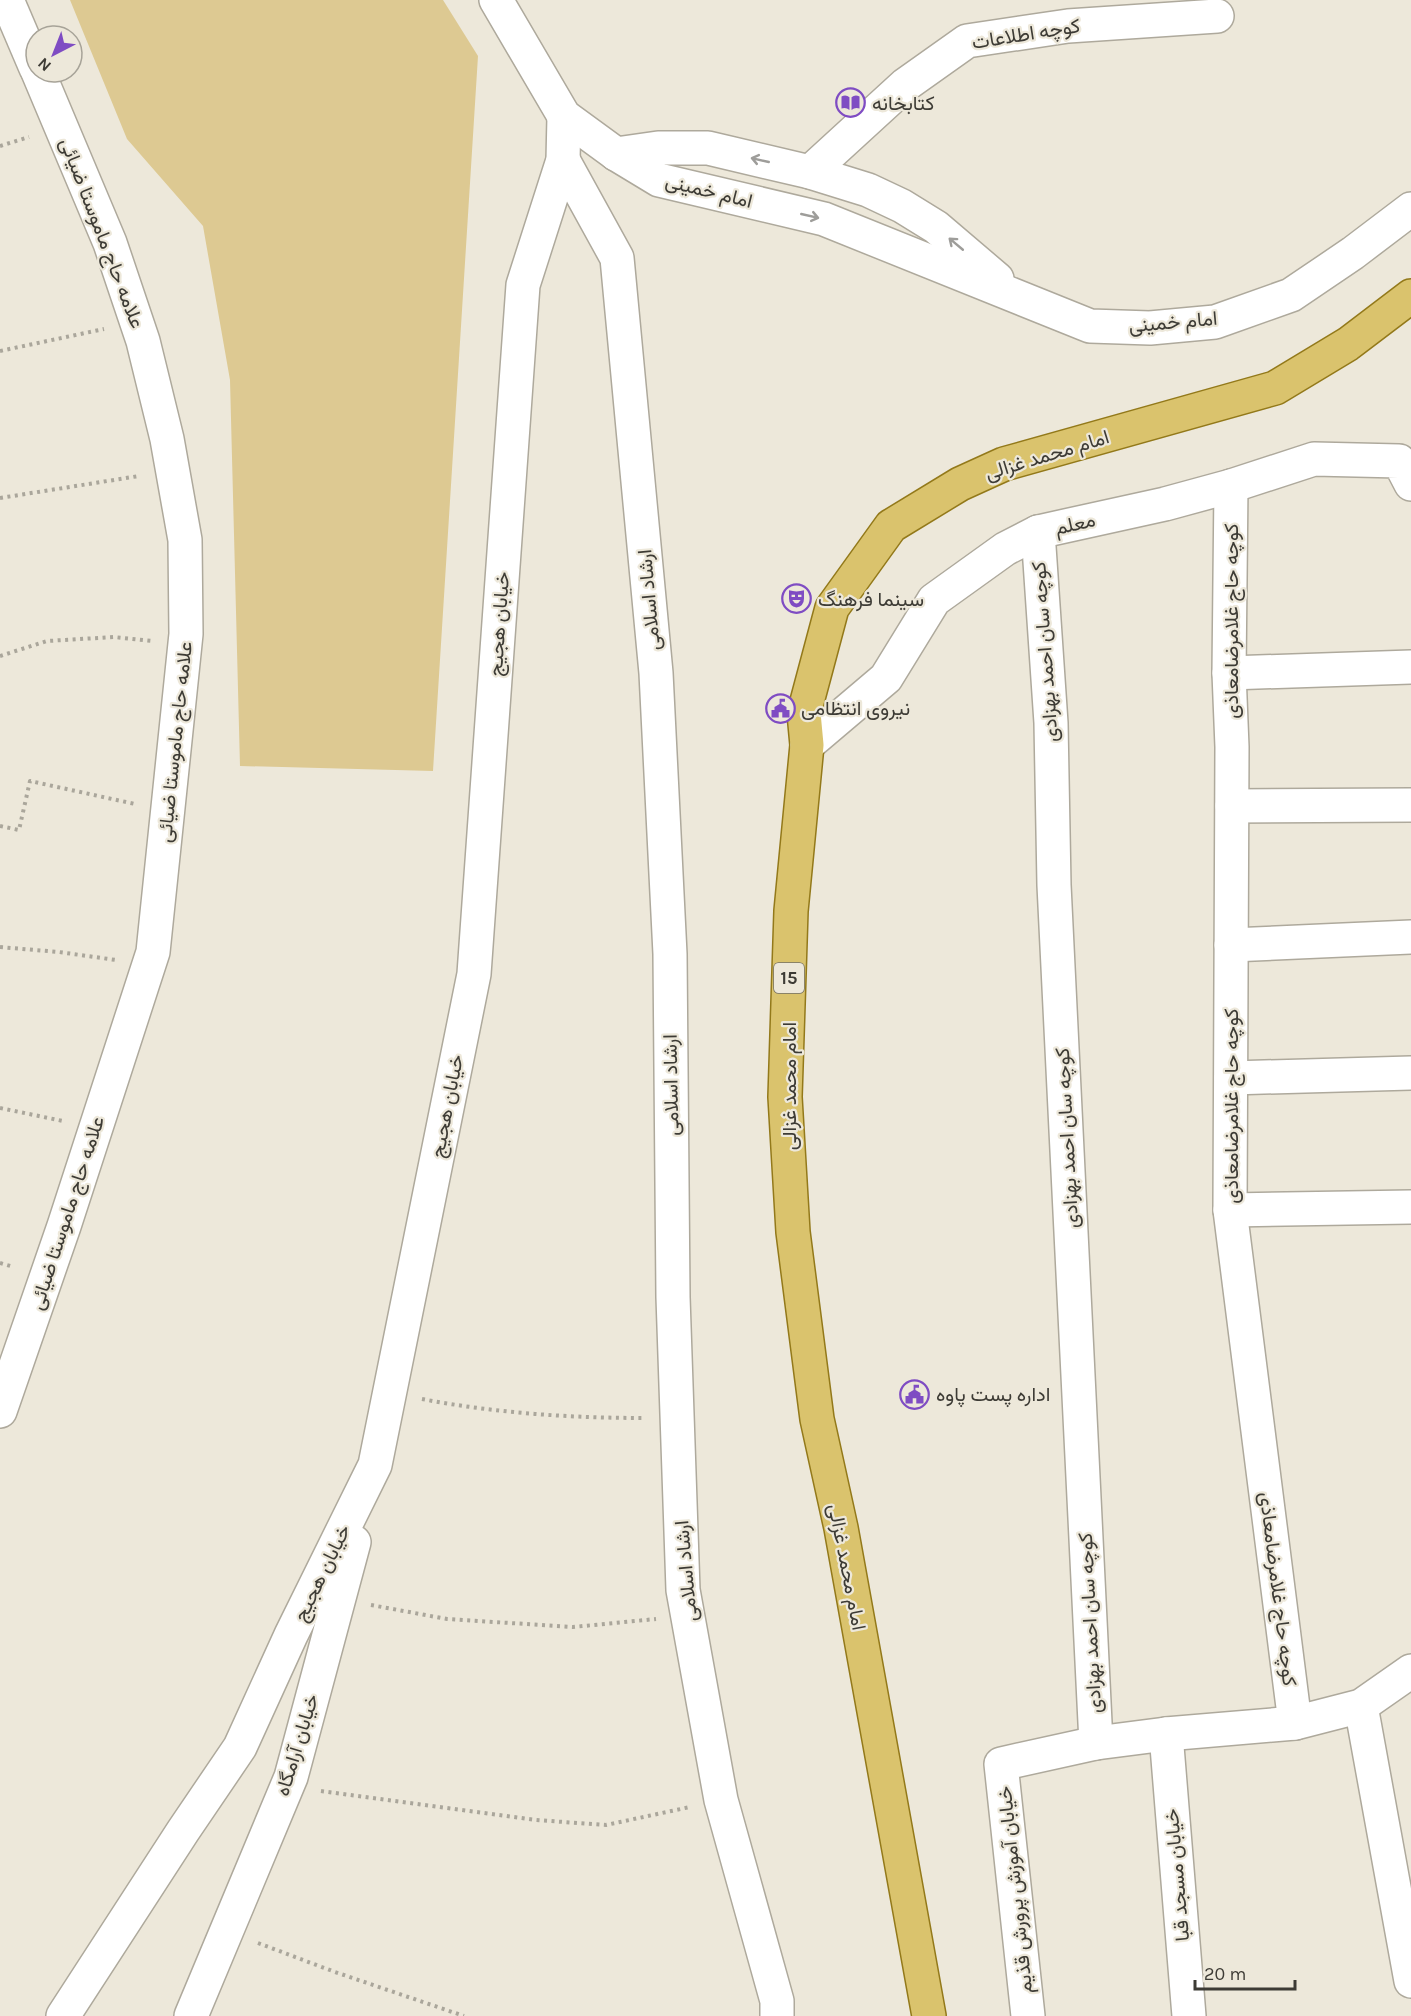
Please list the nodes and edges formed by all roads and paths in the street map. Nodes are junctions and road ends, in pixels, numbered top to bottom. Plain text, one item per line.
1 (7, 0) edge
2 (496, 0) edge
3 (1217, 16) dead end
4 (24, 40) edge
5 (43, 84) edge
6 (564, 116) junction
7 (616, 154) junction
8 (563, 160) junction
9 (810, 172) junction
10 (1411, 209) edge
11 (1016, 296) junction
12 (1411, 296) edge
13 (137, 321) junction
14 (0, 351) edge
15 (172, 470) junction
16 (1411, 484) edge
17 (1231, 486) junction
18 (0, 498) edge
19 (1038, 532) junction
20 (186, 644) junction
21 (0, 656) edge
22 (1411, 667) edge
23 (1229, 672) junction
24 (807, 746) junction
25 (1411, 805) edge
26 (1232, 806) junction
27 (168, 811) junction
28 (0, 826) edge
29 (1411, 937) edge
30 (1231, 945) junction
31 (0, 947) edge
32 (149, 965) junction
33 (1411, 1073) edge
34 (1231, 1078) junction
35 (0, 1108) edge
36 (96, 1128) junction
37 (1411, 1207) edge
38 (1230, 1210) junction
39 (389, 1392) junction
40 (0, 1412) edge
41 (678, 1418) junction
42 (375, 1465) junction
43 (338, 1598) junction
44 (688, 1615) junction
45 (1411, 1671) edge
46 (1361, 1706) junction
47 (1295, 1723) junction
48 (1166, 1734) junction
49 (1096, 1743) junction
50 (288, 1786) junction
51 (721, 1800) junction
52 (227, 1930) junction
53 (1411, 1981) edge
54 (63, 2016) edge
55 (191, 2016) edge
56 (464, 2016) edge
57 (777, 2016) edge
58 (929, 2016) edge
59 (1028, 2016) edge
60 (1189, 2016) edge

1 - 4 street, علامه حاج ماموستا ضیائی
2 - 6 street
3 - 9 street, کوچه اطلاعات
5 - 13 street, علامه حاج ماموستا ضیائی
6 - 7 street
6 - 8 street, خیابان هجیج
9 -> 7 street, امام خمینی
7 -> 11 street, امام خمینی
8 - 39 street, خیابان هجیج
8 - 41 street, ارشاد اسلامی
11 -> 9 street, امام خمینی
10 - 11 street, امام خمینی
12 - 24 main road, امام محمد غزالی / 15
13 - 14 path
13 - 15 street, علامه حاج ماموستا ضیائی
15 - 18 path
15 - 20 street, علامه حاج ماموستا ضیائی
16 - 17 street, معلم
17 - 19 street, معلم
17 - 23 street, کوچه حاج غلامرضامعاذی
19 - 24 street, معلم
19 - 49 street, کوچه سان احمد بهزادی
20 - 21 path
20 - 27 street, علامه حاج ماموستا ضیائی
22 - 23 street
23 - 26 street, کوچه حاج غلامرضامعاذی
24 - 58 main road, امام محمد غزالی / 15
25 - 26 street
26 - 30 street, کوچه حاج غلامرضامعاذی
27 - 28 path
27 - 32 street, علامه حاج ماموستا ضیائی
29 - 30 street
30 - 34 street, کوچه حاج غلامرضامعاذی
31 - 32 path
32 - 36 street, علامه حاج ماموستا ضیائی
33 - 34 street
34 - 38 street, کوچه حاج غلامرضامعاذی
35 - 36 path
36 - 40 street, علامه حاج ماموستا ضیائی
37 - 38 street
38 - 47 street, کوچه حاج غلامرضامعاذی
39 - 41 path
39 - 42 street, خیابان هجیج
41 - 44 street, ارشاد اسلامی
42 - 43 street, خیابان آرامگاه
42 - 54 street, خیابان هجیج
43 - 44 path
43 - 50 street, خیابان آرامگاه
44 - 51 street, ارشاد اسلامی
45 - 46 street
46 - 47 street
46 - 53 street
47 - 48 street
48 - 49 street
48 - 60 street, خیابان مسجد قبا
49 - 59 street, خیابان آموزش پرورش قذیم
50 - 51 path
50 - 52 street, خیابان آرامگاه
51 - 57 street, ارشاد اسلامی
52 - 55 street, خیابان آرامگاه
52 - 56 path

